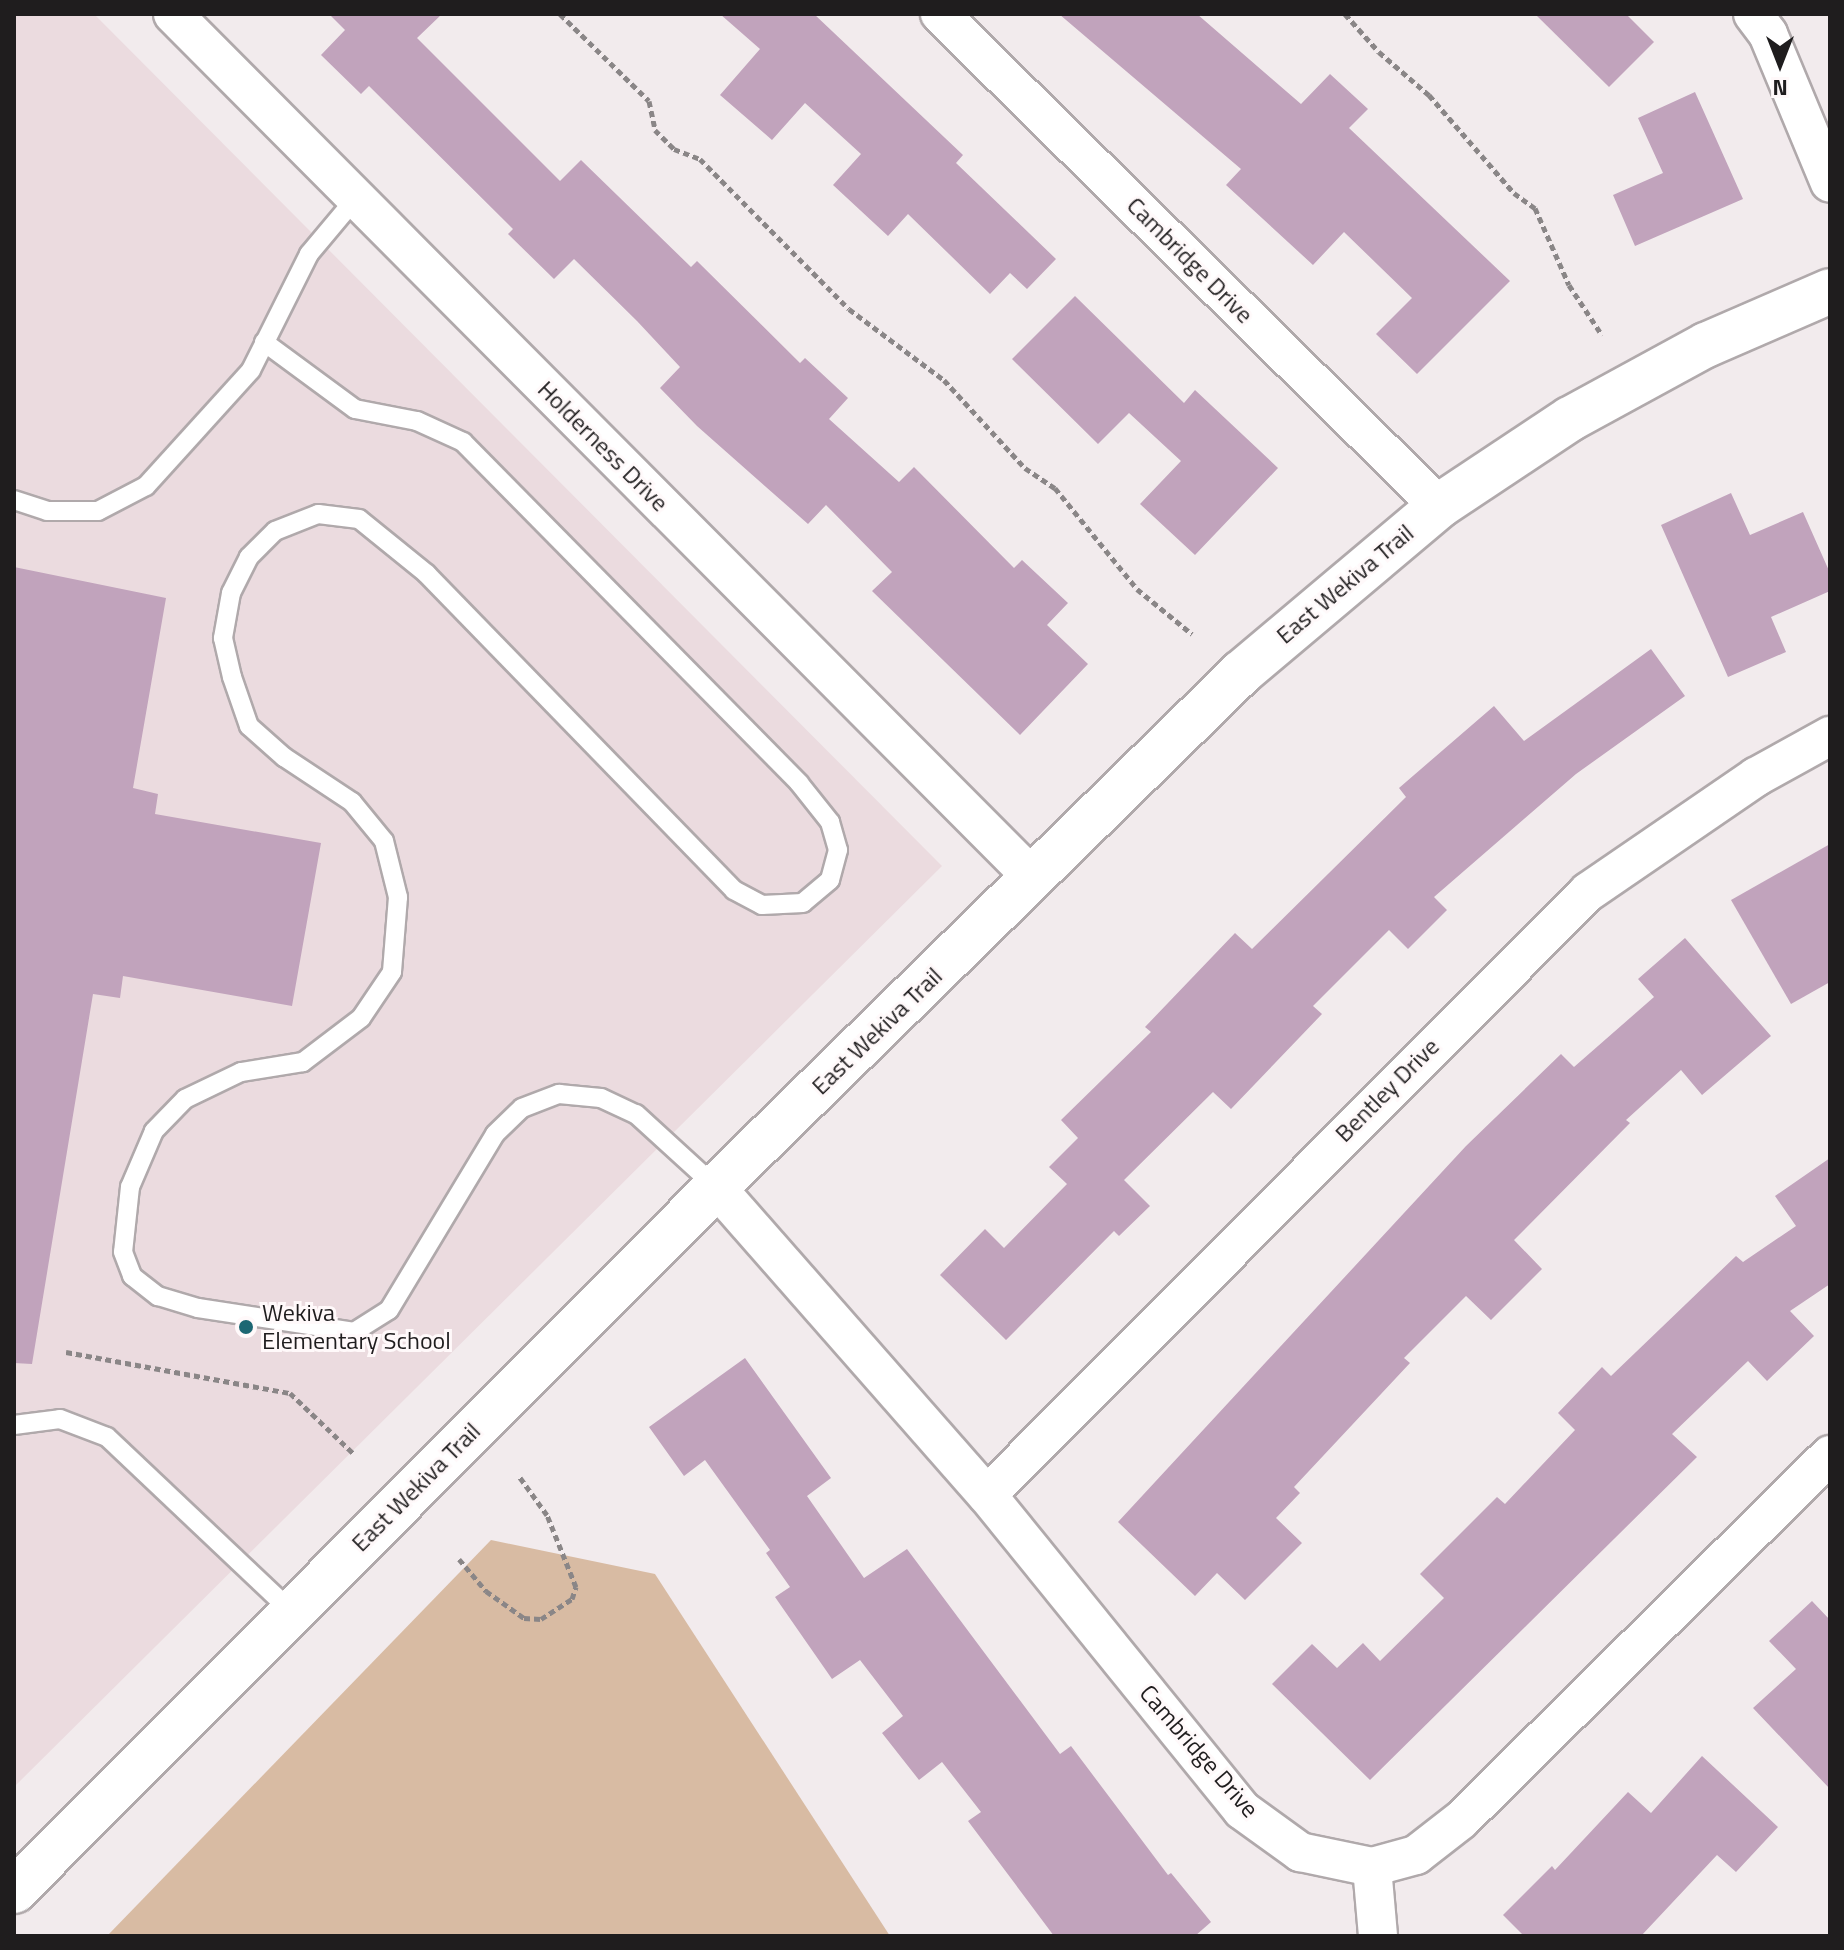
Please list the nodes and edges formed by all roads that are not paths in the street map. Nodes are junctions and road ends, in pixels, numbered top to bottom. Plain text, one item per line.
1 (173, 14) edge
2 (940, 14) edge
3 (1753, 14) edge
4 (1830, 183) edge
5 (356, 198) junction
6 (1830, 291) edge
7 (264, 342) junction
8 (14, 500) edge
9 (1439, 506) junction
10 (1830, 736) edge
11 (1034, 879) junction
12 (716, 1187) junction
13 (14, 1425) edge
14 (1830, 1455) edge
15 (987, 1495) junction
16 (292, 1612) junction
17 (1372, 1867) junction
18 (14, 1891) edge
19 (1378, 1936) edge

1 - 5 street, Holderness Drive
2 - 9 street, Cambridge Drive
3 - 4 street
5 - 7 lane
5 - 11 street, Holderness Drive
6 - 9 street, East Wekiva Trail
7 - 8 lane
7 - 12 lane
9 - 11 street, East Wekiva Trail
10 - 15 street, Bentley Drive
11 - 12 street, East Wekiva Trail
12 - 15 street, Cambridge Drive
12 - 16 street, East Wekiva Trail
13 - 16 lane
14 - 17 street, Cambridge Drive
15 - 17 street, Cambridge Drive
16 - 18 street, East Wekiva Trail
17 - 19 street

